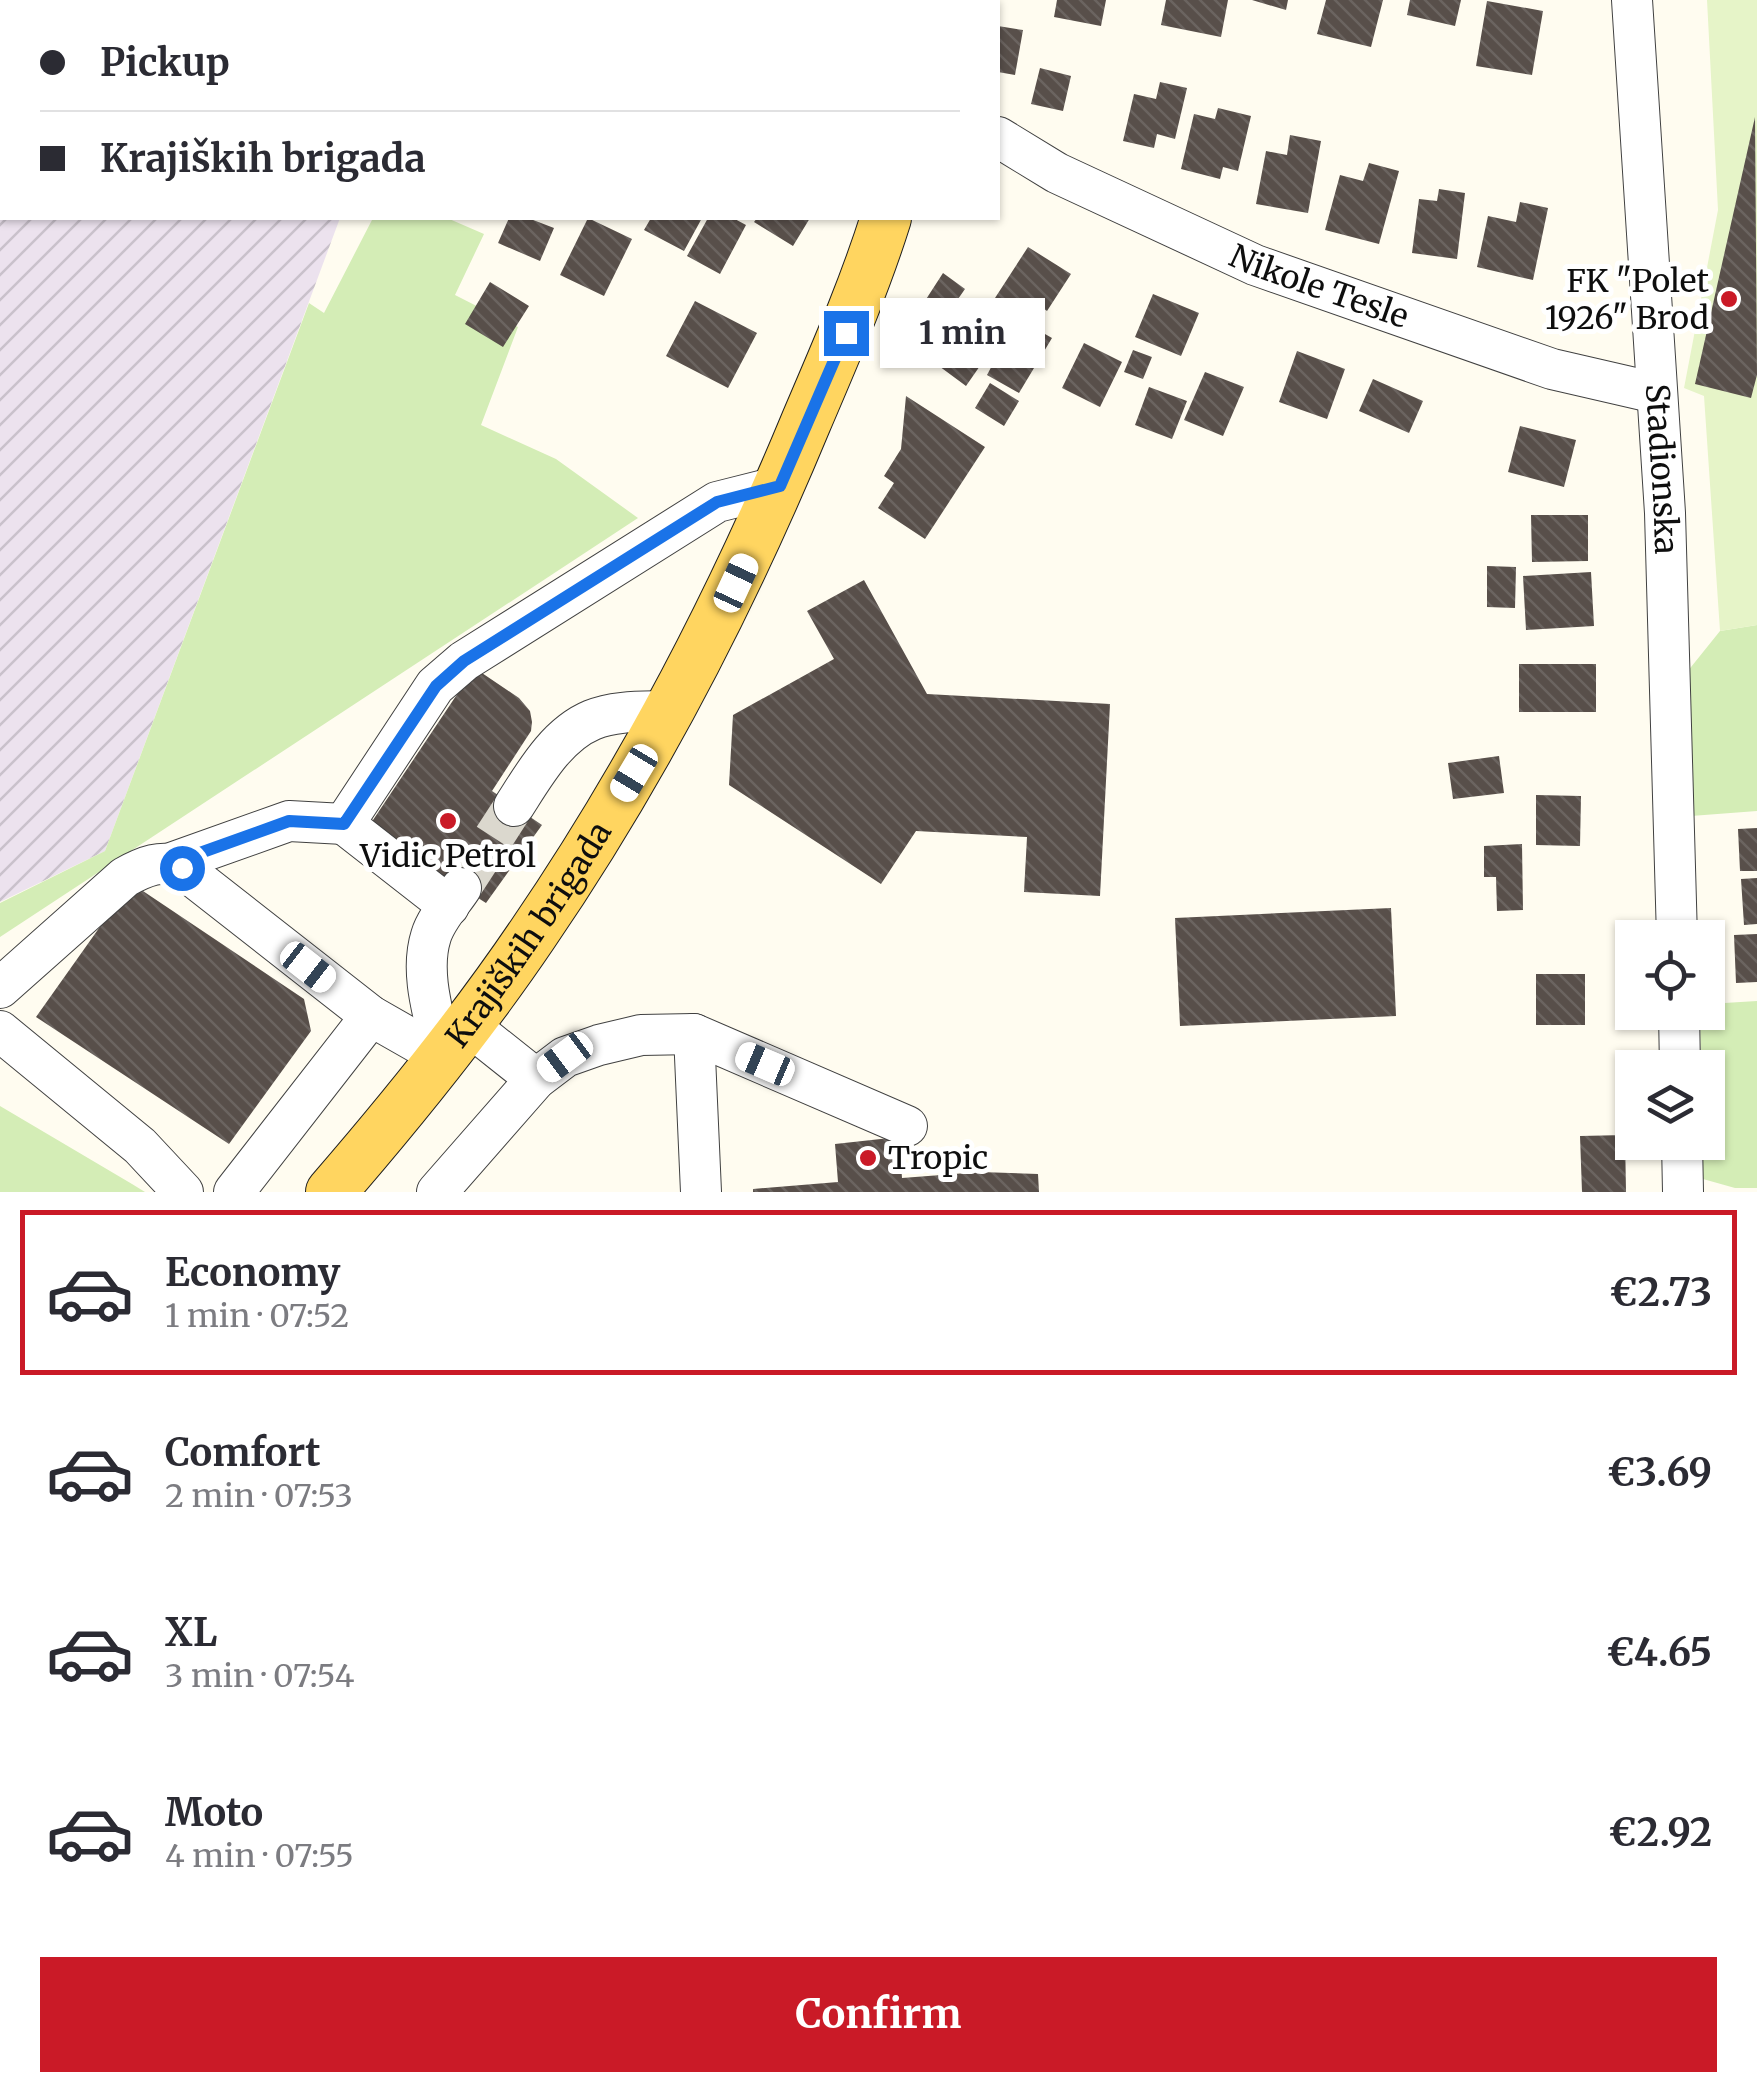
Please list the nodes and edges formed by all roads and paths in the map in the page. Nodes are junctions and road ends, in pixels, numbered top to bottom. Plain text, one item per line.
1 (1632, 0) edge
2 (1000, 139) edge
3 (885, 220) edge
4 (1656, 392) junction
5 (780, 486) junction
6 (670, 711) junction
7 (514, 806) tunnel mouth
8 (344, 824) junction
9 (172, 863) junction
10 (1676, 920) edge
11 (0, 988) edge
12 (371, 1016) junction
13 (0, 1031) edge
14 (694, 1034) junction
15 (455, 1040) junction
16 (536, 1079) junction
17 (907, 1126) dead end
18 (1682, 1160) edge
19 (184, 1192) edge
20 (234, 1192) edge
21 (332, 1192) edge
22 (437, 1192) edge
23 (701, 1192) edge
24 (1683, 1192) edge

1 - 4 street, Stadionska
2 - 4 street, Nikole Tesle
3 - 5 main road, Krajiških brigada
4 - 10 street, Stadionska
5 - 6 main road, Krajiških brigada
5 - 8 street
6 - 7 street
6 - 15 main road, Krajiških brigada
8 - 9 street
8 - 15 street
9 - 11 street
9 - 12 street
12 - 15 street
12 - 20 street
13 - 19 street
14 - 16 street
14 - 17 street
14 - 23 street
15 - 16 street
15 - 21 main road, Krajiških brigada
16 - 22 street
18 - 24 street

